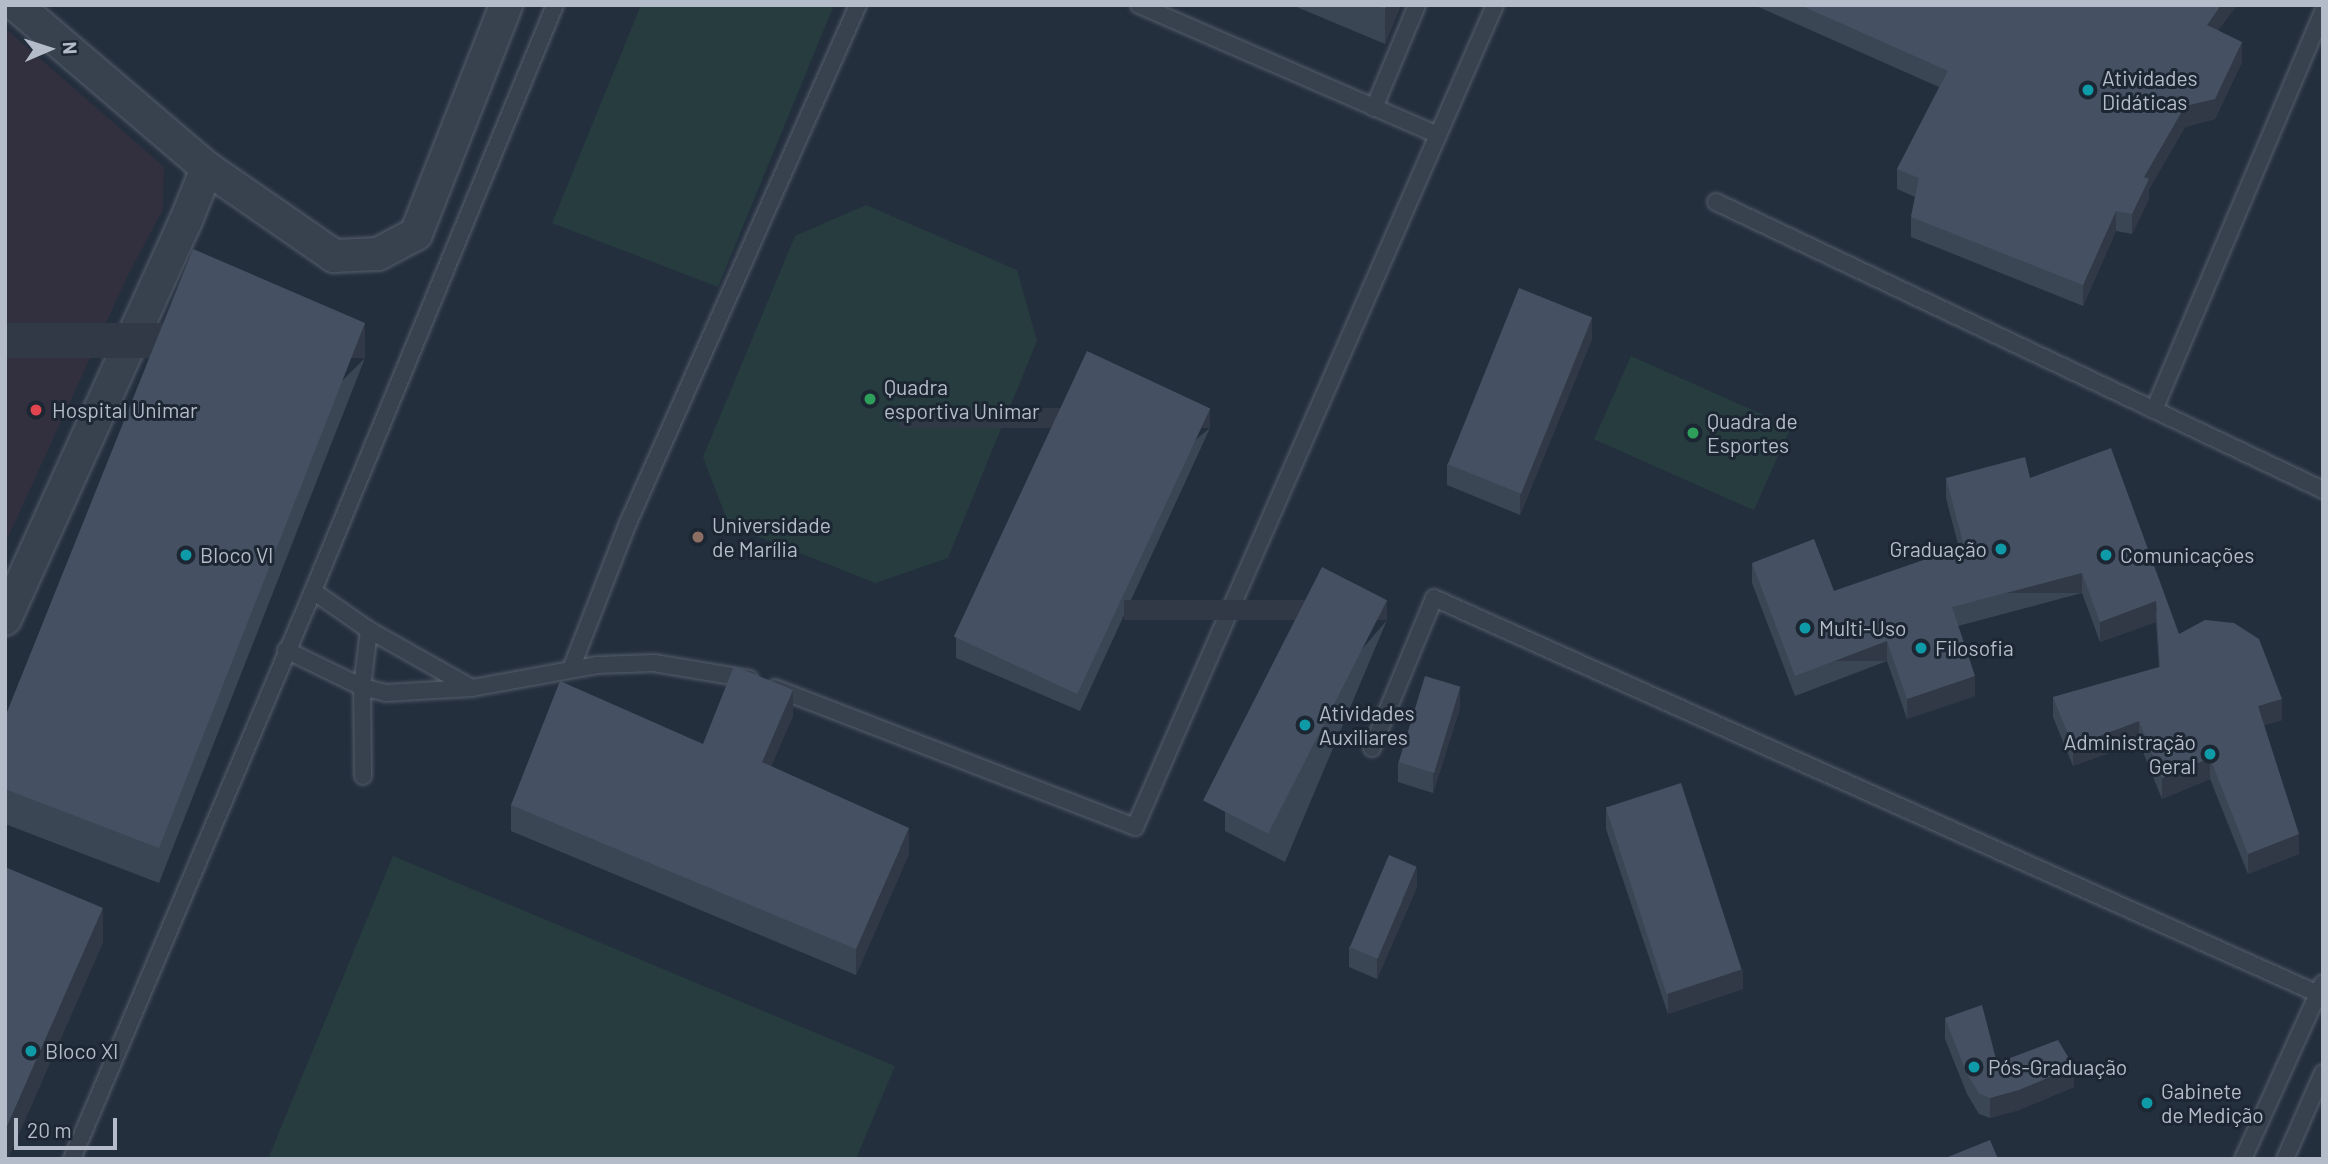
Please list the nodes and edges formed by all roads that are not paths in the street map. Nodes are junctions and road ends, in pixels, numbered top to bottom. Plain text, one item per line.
1 (16, 5) edge
2 (506, 5) edge
3 (555, 5) edge
4 (858, 5) edge
5 (1417, 5) edge
6 (1495, 5) edge
7 (1148, 7) edge
8 (2323, 12) edge
9 (1374, 108) junction
10 (1438, 135) junction
11 (207, 168) junction
12 (1716, 202) dead end
13 (2154, 410) junction
14 (2323, 490) edge
15 (313, 591) junction
16 (5, 619) edge
17 (369, 630) junction
18 (286, 650) junction
19 (571, 669) junction
20 (362, 687) junction
21 (472, 688) junction
22 (1372, 748) dead end
23 (363, 776) dead end
24 (2321, 991) edge
25 (2323, 1073) edge
26 (72, 1159) edge
27 (2244, 1159) edge
28 (2285, 1159) edge

1 - 11 street
2 - 11 street
3 - 15 lane
4 - 19 lane
5 - 9 lane
6 - 10 lane
7 - 9 lane
8 - 13 lane
9 - 10 lane
10 - 19 lane
11 - 16 street
12 - 13 lane
13 - 14 lane
15 - 17 lane
15 - 18 lane
17 - 20 lane
17 - 21 lane
18 - 20 lane
18 - 26 lane
19 - 21 lane
20 - 21 lane
20 - 23 lane
22 - 24 lane
24 - 27 lane
25 - 28 lane

